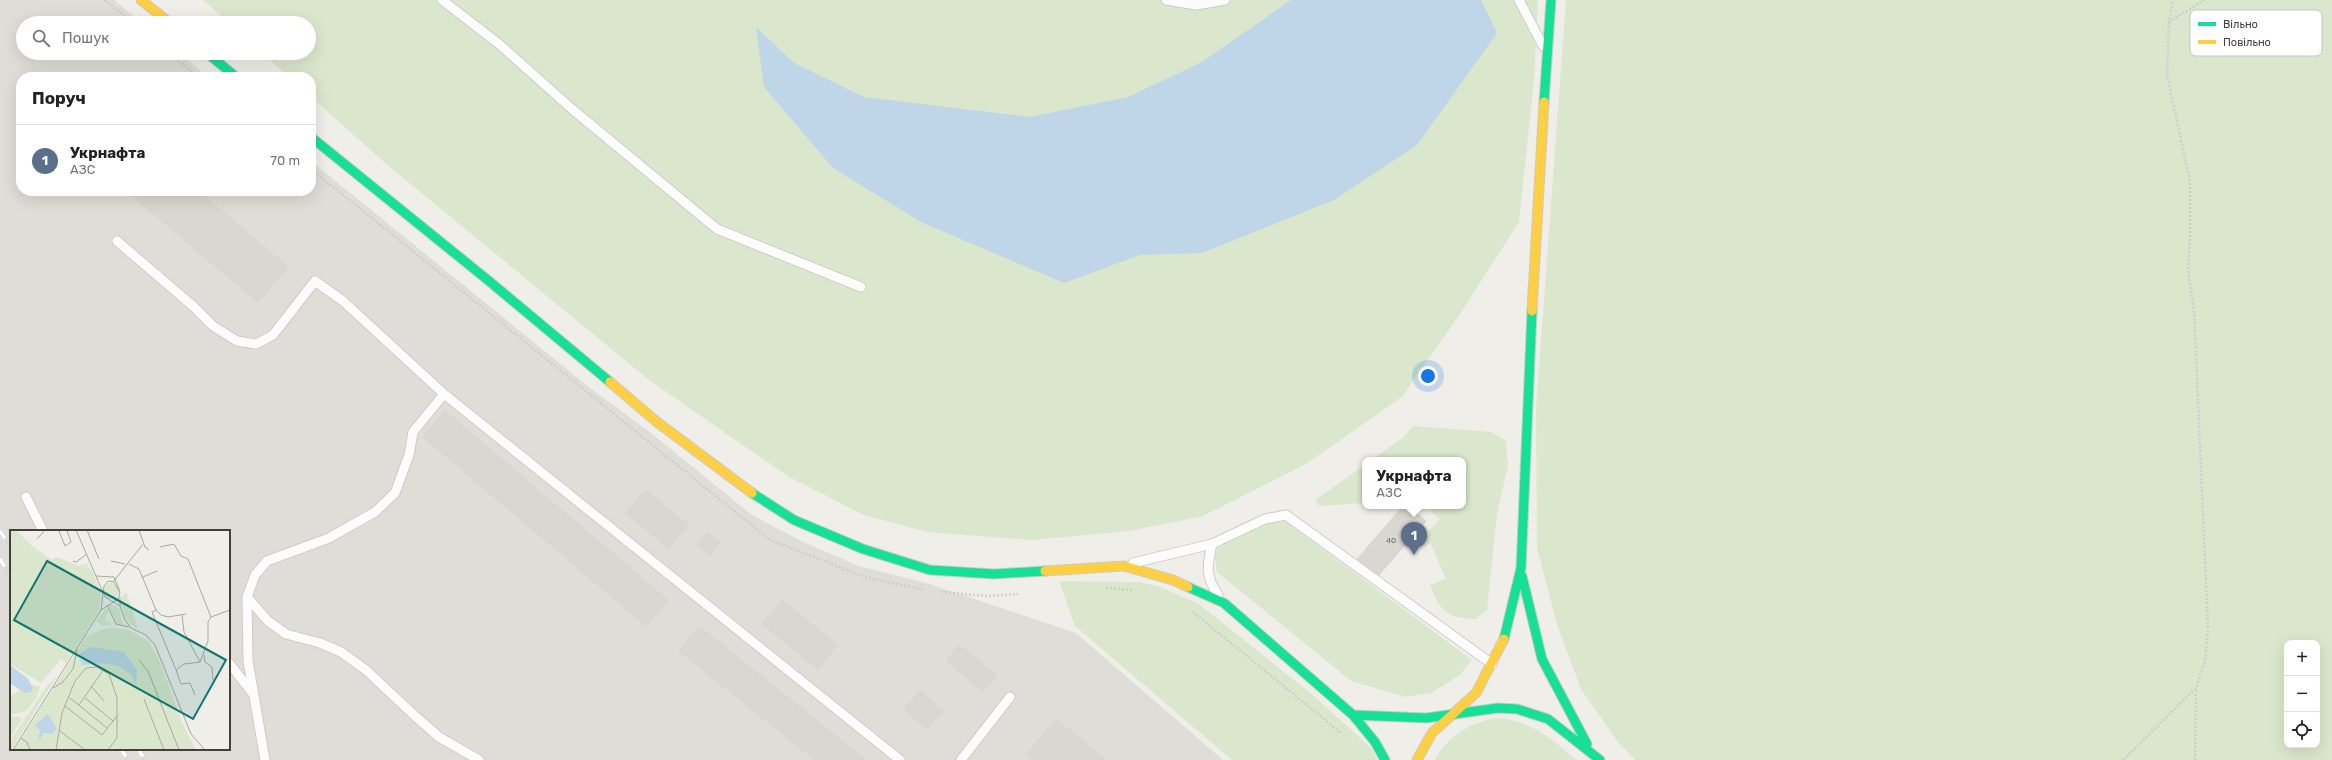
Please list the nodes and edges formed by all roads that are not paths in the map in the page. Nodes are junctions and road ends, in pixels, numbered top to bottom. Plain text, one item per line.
1 (141, 0) edge
2 (442, 0) edge
3 (1166, 0) edge
4 (1225, 0) edge
5 (1519, 0) edge
6 (1551, 0) edge
7 (161, 16) edge
8 (1547, 54) junction
9 (215, 60) edge
10 (230, 72) edge
11 (316, 141) edge
12 (117, 241) dead end
13 (861, 287) dead end
14 (444, 394) junction
15 (26, 497) dead end
16 (42, 530) edge
17 (1212, 544) junction
18 (1124, 566) junction
19 (1521, 568) junction
20 (247, 597) junction
21 (1224, 603) junction
22 (230, 664) edge
23 (1492, 664) junction
24 (254, 696) junction
25 (1010, 697) dead end
26 (1353, 715) junction
27 (1451, 716) junction
28 (1597, 758) edge
29 (265, 760) edge
30 (479, 760) edge
31 (900, 760) edge
32 (961, 760) edge
33 (1385, 760) edge
34 (1417, 760) edge

1 - 7 main road
2 - 13 lane
3 - 4 lane
5 - 8 lane
6 - 8 main road
8 - 19 main road
9 - 10 main road
11 - 18 main road
12 - 14 lane
14 - 20 lane
14 - 31 lane
15 - 16 lane
17 - 18 lane
17 - 21 lane
17 - 23 lane
18 - 21 main road
19 - 23 main road
19 - 28 main road
20 - 24 lane
20 - 30 lane
21 - 26 main road
22 - 24 lane
23 - 27 main road
24 - 29 lane
25 - 32 lane
26 - 27 main road
26 - 33 main road
27 - 28 main road
27 - 34 main road

